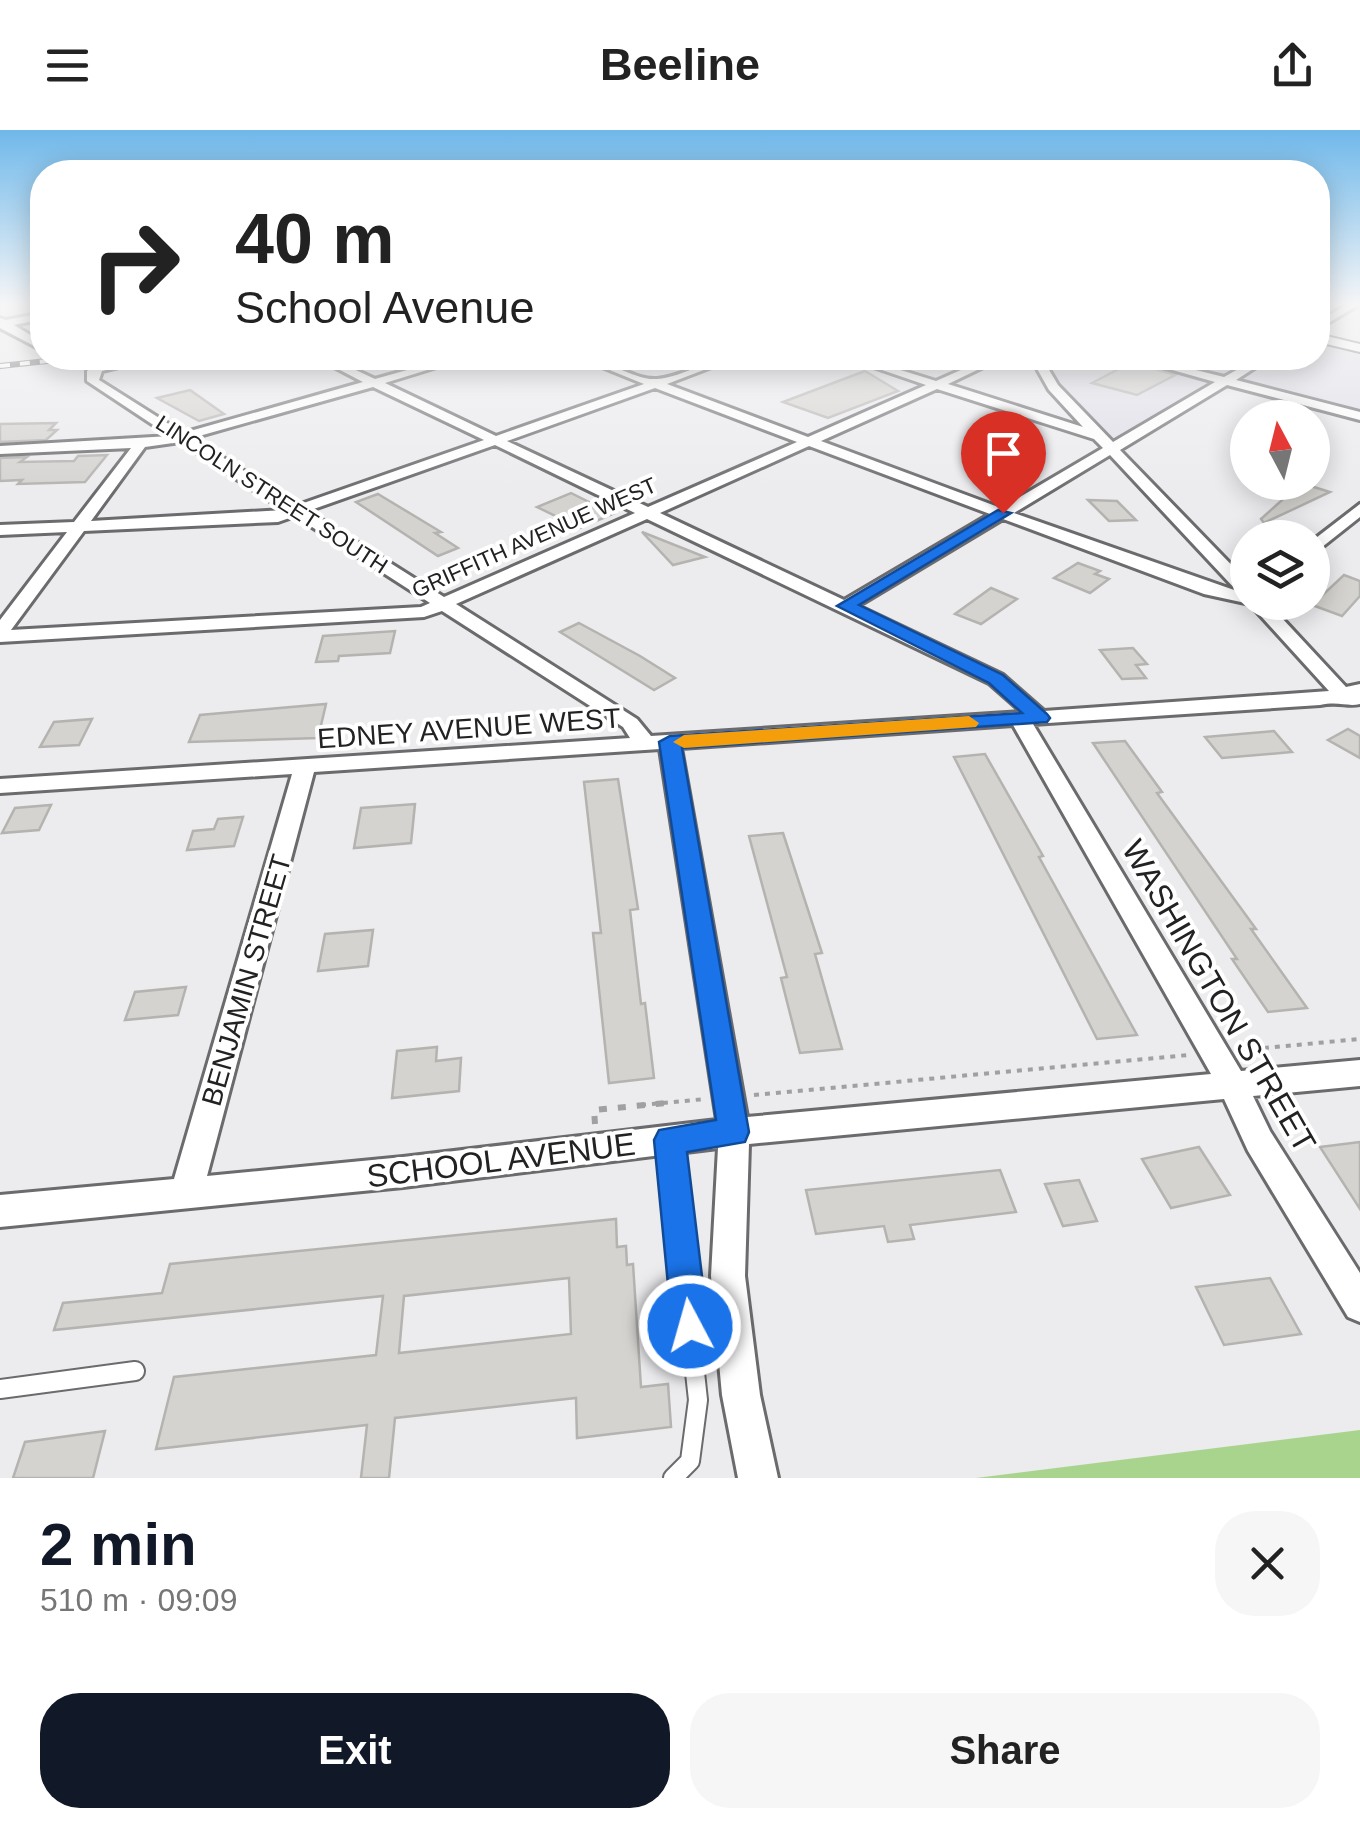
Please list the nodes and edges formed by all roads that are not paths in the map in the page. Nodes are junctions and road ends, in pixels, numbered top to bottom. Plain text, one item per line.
1 (96, 370) edge
2 (348, 370) edge
3 (418, 370) edge
4 (618, 370) edge
5 (696, 370) edge
6 (892, 370) edge
7 (970, 370) edge
8 (1044, 370) edge
9 (1182, 370) edge
10 (1245, 370) edge
11 (1226, 381) junction
12 (374, 382) junction
13 (656, 384) junction
14 (938, 384) junction
15 (1360, 416) edge
16 (1098, 435) junction
17 (186, 438) junction
18 (497, 440) junction
19 (809, 440) junction
20 (138, 446) junction
21 (1110, 449) junction
22 (0, 450) edge
23 (1360, 509) edge
24 (296, 511) junction
25 (646, 512) junction
26 (1003, 513) junction
27 (78, 526) junction
28 (0, 530) edge
29 (1330, 535) edge
30 (1230, 577) edge
31 (1230, 593) edge
32 (440, 602) junction
33 (846, 606) junction
34 (1276, 620) edge
35 (0, 634) edge
36 (1354, 696) edge
37 (1030, 719) junction
38 (658, 743) junction
39 (305, 766) junction
40 (0, 786) edge
41 (1360, 1073) edge
42 (1234, 1085) junction
43 (734, 1132) junction
44 (670, 1140) junction
45 (186, 1193) junction
46 (2, 1215) edge
47 (1360, 1304) edge
48 (134, 1371) dead end
49 (0, 1389) edge
50 (673, 1478) edge
51 (758, 1478) edge

1 - 17 street, LINCOLN STREET SOUTH
2 - 12 street, WASHINGTON STREET
3 - 12 street
4 - 13 street
5 - 13 street
6 - 14 street
7 - 14 street, GRIFFITH AVENUE WEST
8 - 16 street
9 - 11 street
10 - 11 street
11 - 15 street
11 - 21 street
12 - 17 street
12 - 18 street, WASHINGTON STREET
13 - 18 street
13 - 19 street
14 - 16 street
14 - 19 street, GRIFFITH AVENUE WEST
16 - 21 street
17 - 20 street
17 - 24 street, LINCOLN STREET SOUTH
18 - 24 street
18 - 25 street, WASHINGTON STREET
19 - 25 street, GRIFFITH AVENUE WEST
19 - 26 street
20 - 22 street
20 - 27 street
21 - 26 street
21 - 30 street
23 - 29 street
24 - 27 street
24 - 32 street, LINCOLN STREET SOUTH
25 - 32 street, GRIFFITH AVENUE WEST
25 - 33 street, WASHINGTON STREET
26 - 31 street
26 - 33 street
27 - 28 street
27 - 35 street
32 - 35 street, GRIFFITH AVENUE WEST
32 - 38 street, LINCOLN STREET SOUTH
33 - 37 street, WASHINGTON STREET
34 - 36 street
36 - 37 street, EDNEY AVENUE WEST
37 - 38 street, EDNEY AVENUE WEST
37 - 42 street, WASHINGTON STREET
38 - 39 street, EDNEY AVENUE WEST
38 - 43 street
39 - 40 street, EDNEY AVENUE WEST
39 - 45 street, BENJAMIN STREET
41 - 42 street, SCHOOL AVENUE
42 - 43 street, SCHOOL AVENUE
42 - 47 street, WASHINGTON STREET
43 - 44 street, SCHOOL AVENUE
43 - 51 street
44 - 45 street, SCHOOL AVENUE
44 - 50 lane
45 - 46 street, SCHOOL AVENUE
48 - 49 lane

